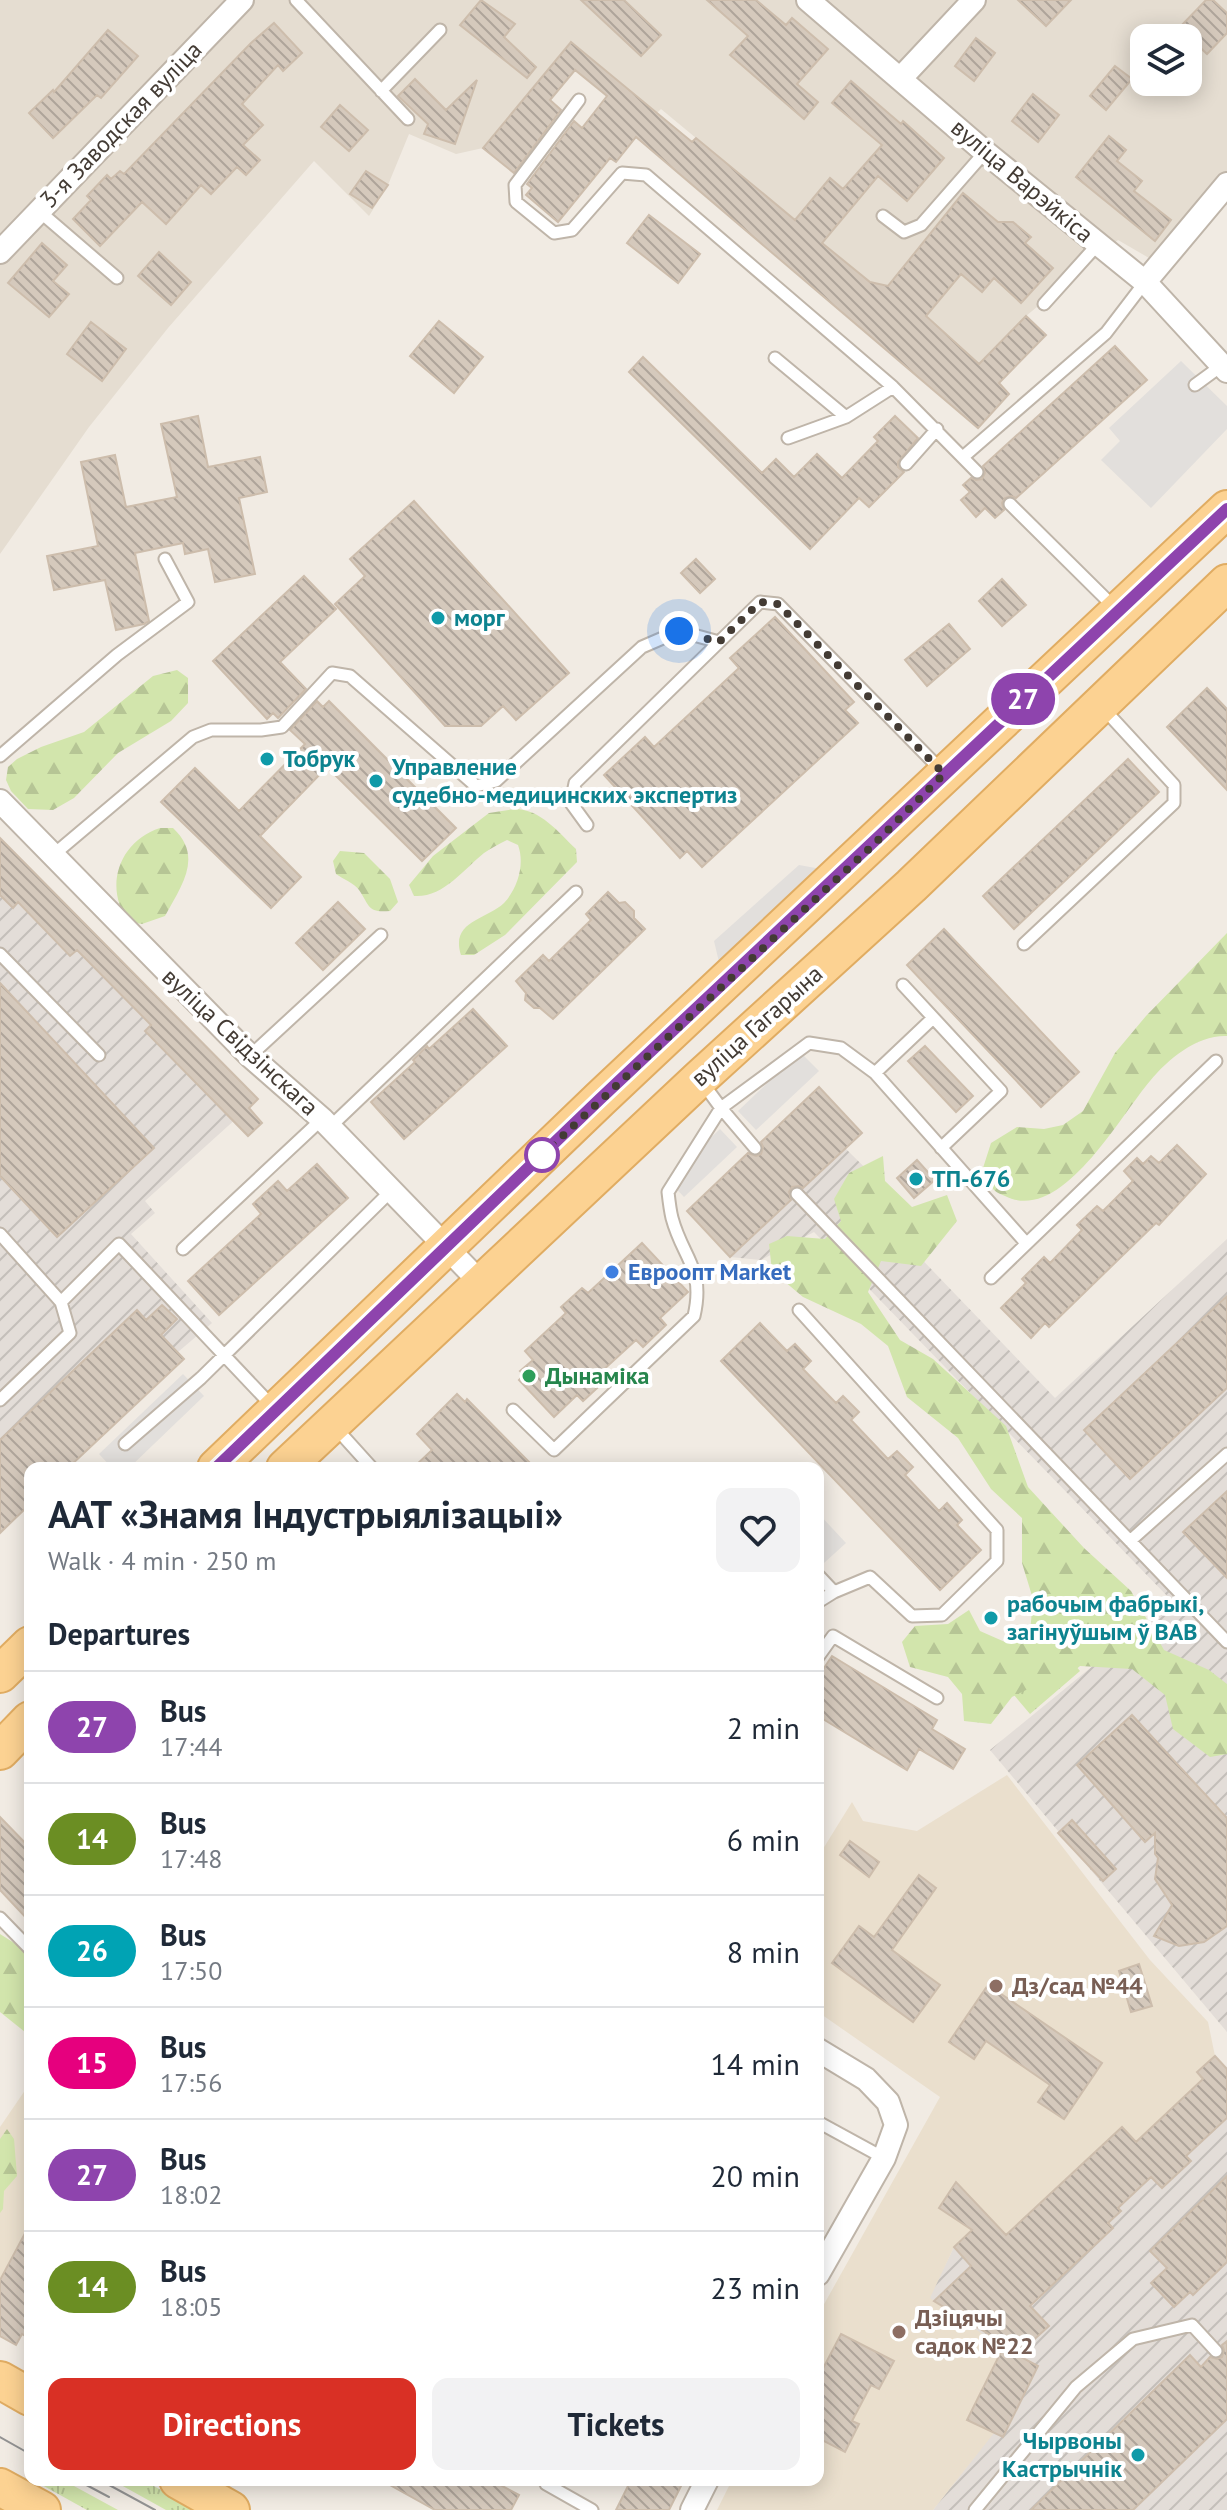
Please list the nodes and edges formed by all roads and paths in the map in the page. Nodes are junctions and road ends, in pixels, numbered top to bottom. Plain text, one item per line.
1 (242, 0) edge
2 (296, 0) edge
3 (808, 0) edge
4 (974, 0) edge
5 (440, 30) dead end
6 (900, 79) junction
7 (381, 91) junction
8 (579, 100) dead end
9 (408, 119) dead end
10 (985, 152) junction
11 (1225, 189) edge
12 (38, 210) junction
13 (883, 216) dead end
14 (1098, 244) junction
15 (0, 252) edge
16 (117, 278) dead end
17 (1145, 282) junction
18 (1044, 304) dead end
19 (775, 358) dead end
20 (1224, 368) edge
21 (1195, 385) dead end
22 (893, 387) junction
23 (846, 417) junction
24 (937, 429) junction
25 (788, 438) dead end
26 (963, 457) junction
27 (906, 464) dead end
28 (977, 472) dead end
29 (1010, 504) dead end
30 (1227, 509) edge
31 (165, 559) dead end
32 (1227, 583) edge
33 (1118, 610) junction
34 (719, 642) junction
35 (1099, 704) junction
36 (0, 756) edge
37 (944, 774) junction
38 (0, 801) edge
39 (587, 825) dead end
40 (872, 846) junction
41 (52, 856) junction
42 (911, 886) junction
43 (576, 892) dead end
44 (381, 935) dead end
45 (1024, 944) dead end
46 (0, 954) edge
47 (903, 985) dead end
48 (933, 1018) junction
49 (99, 1055) dead end
50 (250, 1056) junction
51 (1216, 1061) dead end
52 (875, 1073) junction
53 (699, 1079) junction
54 (721, 1108) junction
55 (326, 1123) junction
56 (755, 1148) dead end
57 (941, 1148) junction
58 (392, 1190) junction
59 (797, 1194) dead end
60 (0, 1234) edge
61 (1026, 1243) junction
62 (448, 1247) junction
63 (183, 1249) dead end
64 (991, 1278) dead end
65 (480, 1282) junction
66 (61, 1302) junction
67 (799, 1310) dead end
68 (224, 1355) junction
69 (0, 1400) edge
70 (277, 1410) junction
71 (513, 1410) dead end
72 (125, 1444) dead end
73 (310, 1448) edge
74 (1227, 1454) edge
75 (222, 1462) edge
76 (353, 1462) edge
77 (1130, 1541) junction
78 (824, 1581) edge
79 (834, 1592) junction
80 (824, 1598) edge
81 (1227, 1642) edge
82 (824, 1649) edge
83 (24, 1651) edge
84 (0, 1674) edge
85 (937, 1698) dead end
86 (24, 1726) edge
87 (0, 1751) edge
88 (0, 1918) edge
89 (24, 1943) edge
90 (824, 2054) edge
91 (824, 2125) edge
92 (884, 2158) junction
93 (824, 2263) edge
94 (1216, 2351) dead end
95 (0, 2380) edge
96 (24, 2394) edge
97 (195, 2486) edge
98 (550, 2486) edge
99 (704, 2486) edge
100 (0, 2487) edge
101 (226, 2497) edge
102 (42, 2510) edge
103 (592, 2510) edge
104 (692, 2510) edge
105 (975, 2510) edge

1 - 12 street, 3-я Заводская вуліца
2 - 7 lane
3 - 6 street, вуліца Варэйкіса
4 - 6 street
5 - 7 lane
6 - 10 street, вуліца Варэйкіса
7 - 9 lane
8 - 22 lane
10 - 13 lane
10 - 14 street, вуліца Варэйкіса
11 - 17 street
12 - 15 street, 3-я Заводская вуліца
12 - 16 lane
14 - 17 street, вуліца Варэйкіса
14 - 18 lane
17 - 20 street, вуліца Варэйкіса
17 - 26 lane
19 - 23 lane
20 - 21 lane
22 - 23 lane
22 - 24 lane
23 - 25 lane
24 - 26 lane
24 - 27 lane
26 - 28 lane
29 - 33 lane
30 - 33 main road
31 - 36 lane
32 - 35 main road, вуліца Гагарына
33 - 37 main road
34 - 37 lane
34 - 39 lane
34 - 41 lane
35 - 42 main road, вуліца Гагарына
35 - 45 lane
37 - 40 main road
38 - 41 street, вуліца Свідзінскага
40 - 42 main road
40 - 62 main road
41 - 50 street, вуліца Свідзінскага
42 - 53 main road, вуліца Гагарына
43 - 55 lane
44 - 50 lane
46 - 49 lane
47 - 48 lane
48 - 52 lane
48 - 57 lane
50 - 55 street, вуліца Свідзінскага
51 - 61 lane
52 - 54 lane
52 - 57 lane
53 - 54 lane
53 - 65 main road, вуліца Гагарына
54 - 56 lane
54 - 71 lane
55 - 58 street, вуліца Свідзінскага
55 - 63 lane
57 - 61 lane
58 - 62 street, вуліца Свідзінскага
58 - 68 lane
59 - 77 lane
60 - 66 lane
61 - 64 lane
62 - 65 street, вуліца Свідзінскага
62 - 70 main road
65 - 73 main road, вуліца Гагарына
66 - 68 lane
66 - 69 lane
67 - 79 lane
68 - 70 lane
68 - 72 lane
70 - 75 main road
73 - 76 lane
74 - 77 lane
77 - 81 lane
78 - 79 lane
79 - 80 lane
82 - 85 lane
83 - 84 main road
86 - 87 main road
88 - 89 lane
90 - 92 street
91 - 92 lane
92 - 93 street
94 - 105 lane
95 - 96 main road
97 - 101 main road
98 - 103 lane
99 - 104 street
100 - 102 main road

